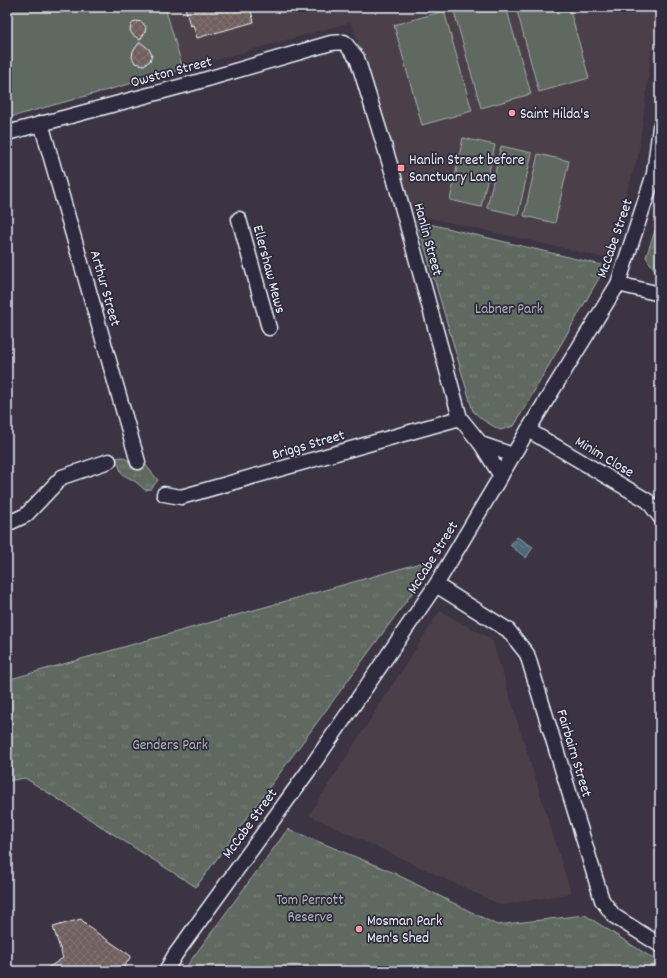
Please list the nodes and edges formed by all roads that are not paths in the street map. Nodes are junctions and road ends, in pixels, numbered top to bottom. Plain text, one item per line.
1 (344, 42) joint
2 (42, 123) junction
3 (660, 127) edge
4 (7, 133) edge
5 (239, 220) dead end
6 (618, 284) junction
7 (660, 294) edge
8 (269, 328) dead end
9 (460, 418) junction
10 (528, 430) junction
11 (481, 444) junction
12 (514, 455) junction
13 (110, 461) dead end
14 (138, 462) dead end
15 (501, 476) junction
16 (164, 494) dead end
17 (660, 517) edge
18 (7, 524) edge
19 (436, 585) junction
20 (660, 945) edge
21 (166, 971) edge

1 - 2 street, Owston Street
1 - 9 street, Hanlin Street
2 - 4 street, Owston Street
2 - 14 street, Arthur Street
3 - 6 street, McCabe Street
5 - 8 street, Ellershaw Mews
6 - 7 street
6 - 10 street, McCabe Street
9 - 11 street, Hanlin Street
9 - 16 street, Briggs Street
10 - 12 street, McCabe Street
10 - 17 street, Minim Close
11 - 12 street
11 - 15 street, Hanlin Street
12 - 15 street, McCabe Street
13 - 18 street
15 - 19 street, McCabe Street
19 - 20 street, Fairbairn Street
19 - 21 street, McCabe Street

